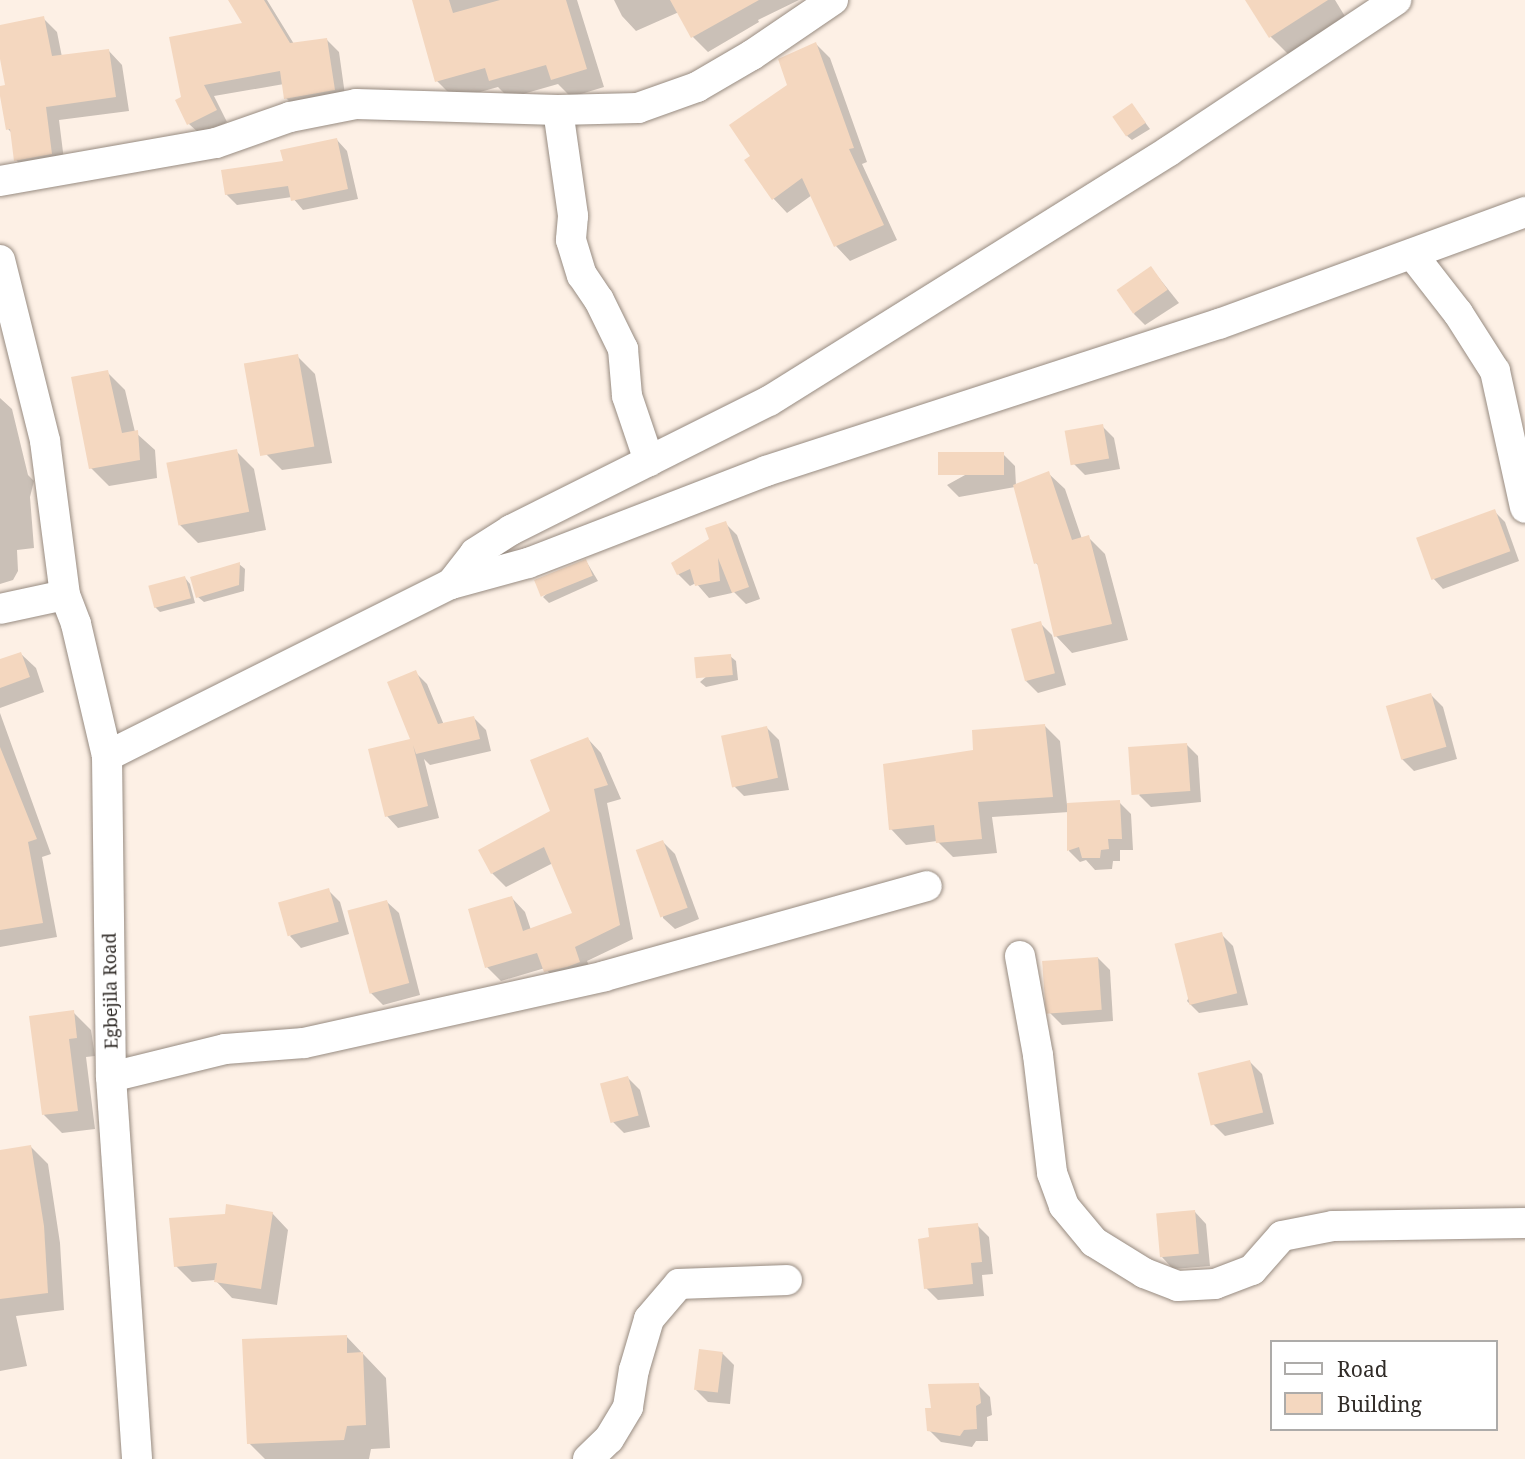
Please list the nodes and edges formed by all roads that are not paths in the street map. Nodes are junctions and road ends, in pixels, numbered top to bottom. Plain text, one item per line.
1 (833, 0) edge
2 (1378, 5) edge
3 (558, 110) junction
4 (0, 181) edge
5 (1525, 212) edge
6 (1412, 254) junction
7 (0, 260) edge
8 (649, 461) junction
9 (1525, 508) edge
10 (451, 584) junction
11 (65, 595) junction
12 (0, 609) edge
13 (107, 756) junction
14 (927, 886) dead end
15 (1020, 956) dead end
16 (111, 1077) junction
17 (1525, 1223) edge
18 (787, 1280) dead end
19 (137, 1459) edge
20 (588, 1459) edge

1 - 3 street
2 - 8 street
3 - 4 street
3 - 8 street
5 - 6 street
6 - 9 street
6 - 10 street
7 - 11 street, Egbejila Road
8 - 10 street
10 - 13 street
11 - 12 street
11 - 13 street, Egbejila Road
13 - 16 street, Egbejila Road
14 - 16 street
15 - 17 street
16 - 19 street, Egbejila Road
18 - 20 street

